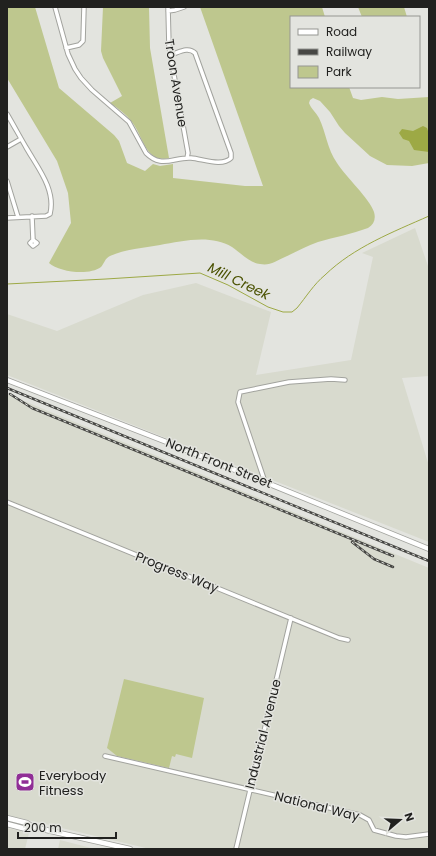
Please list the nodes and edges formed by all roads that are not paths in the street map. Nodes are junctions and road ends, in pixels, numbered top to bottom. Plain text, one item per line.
1 (55, 7) edge
2 (84, 7) edge
3 (184, 7) edge
4 (168, 9) edge
5 (66, 48) junction
6 (170, 55) junction
7 (7, 114) edge
8 (21, 139) junction
9 (7, 147) edge
10 (187, 158) junction
11 (7, 181) edge
12 (32, 216) junction
13 (18, 217) junction
14 (7, 218) edge
15 (33, 240) dead end
16 (7, 380) edge
17 (344, 380) dead end
18 (265, 482) junction
19 (7, 502) edge
20 (429, 549) edge
21 (291, 618) junction
22 (348, 640) dead end
23 (105, 756) dead end
24 (250, 790) junction
25 (9, 819) edge
26 (8, 825) edge
27 (33, 827) junction
28 (429, 834) edge
29 (130, 849) edge
30 (236, 849) edge

1 - 5 street
2 - 5 street
3 - 4 street
4 - 6 street, Troon Avenue
5 - 10 street
6 - 10 street, Troon Avenue
6 - 10 street
7 - 8 street
8 - 9 street
8 - 12 street
11 - 13 street
12 - 13 street
12 - 15 street
13 - 14 street
16 - 18 main road, North Front Street
17 - 18 street
18 - 20 main road, North Front Street
19 - 21 street, Progress Way
21 - 22 street, Progress Way
21 - 24 street, Industrial Avenue
23 - 24 street, National Way
24 - 28 street, National Way
24 - 30 street, Industrial Avenue
25 - 26 main road
25 - 27 main road
26 - 27 main road
27 - 29 main road

